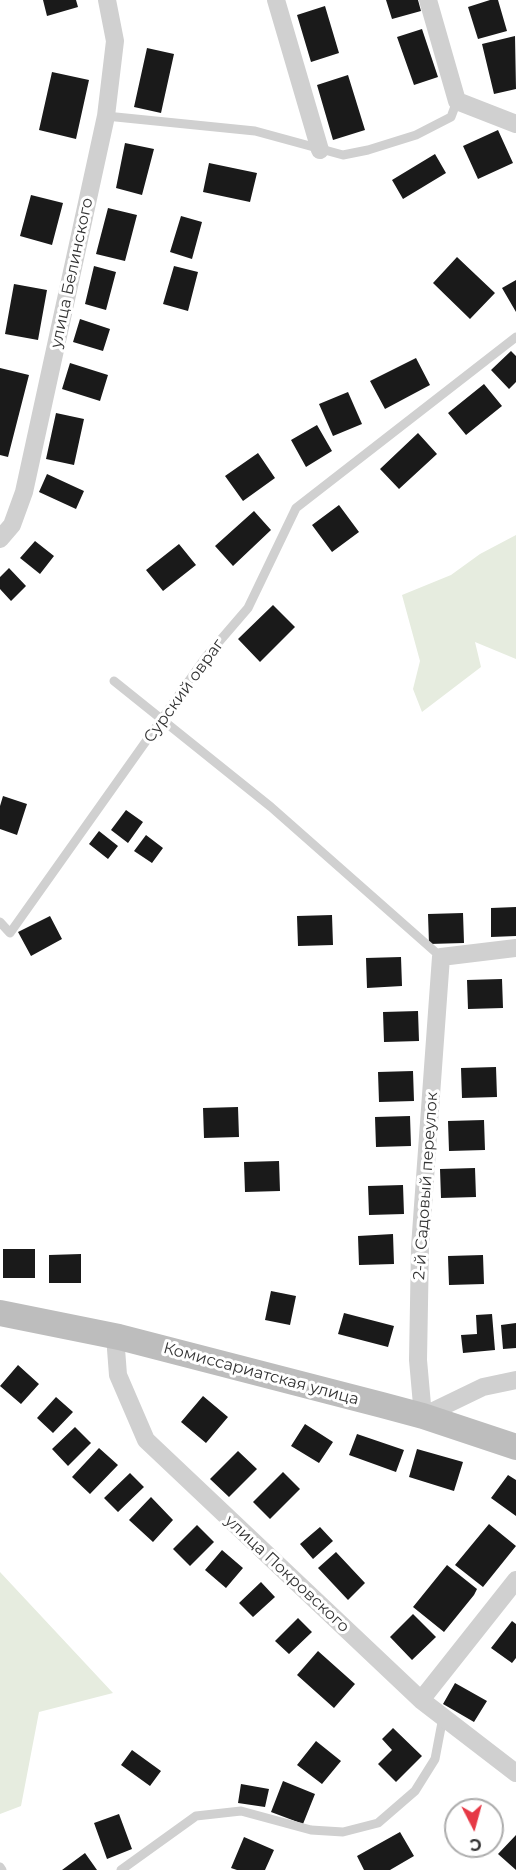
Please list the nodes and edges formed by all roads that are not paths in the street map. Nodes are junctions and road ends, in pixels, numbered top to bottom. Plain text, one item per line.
1 (107, 0) edge
2 (276, 0) edge
3 (428, 0) edge
4 (457, 101) junction
5 (105, 116) junction
6 (516, 124) edge
7 (320, 150) junction
8 (516, 337) edge
9 (0, 539) edge
10 (114, 681) dead end
11 (163, 719) junction
12 (0, 922) edge
13 (516, 948) edge
14 (441, 957) junction
15 (0, 1313) edge
16 (118, 1337) junction
17 (516, 1380) edge
18 (423, 1416) junction
19 (516, 1447) edge
20 (516, 1580) edge
21 (421, 1700) junction
22 (443, 1717) junction
23 (516, 1773) edge
24 (121, 1870) edge

1 - 5 street, улица Белинского
2 - 7 street
3 - 4 street
4 - 6 street
4 - 7 lane
5 - 7 lane
5 - 9 street, улица Белинского
8 - 11 lane, Сурский овраг
10 - 11 lane
11 - 12 lane, Сурский овраг
11 - 14 lane
13 - 14 street
14 - 18 street, 2-й Садовый переулок
15 - 16 main road, Комиссариатская улица
16 - 18 main road, Комиссариатская улица
16 - 21 street, улица Покровского
17 - 18 street
18 - 19 main road, Комиссариатская улица
20 - 21 street
21 - 22 street, улица Покровского
22 - 23 street, улица Покровского
22 - 24 lane

